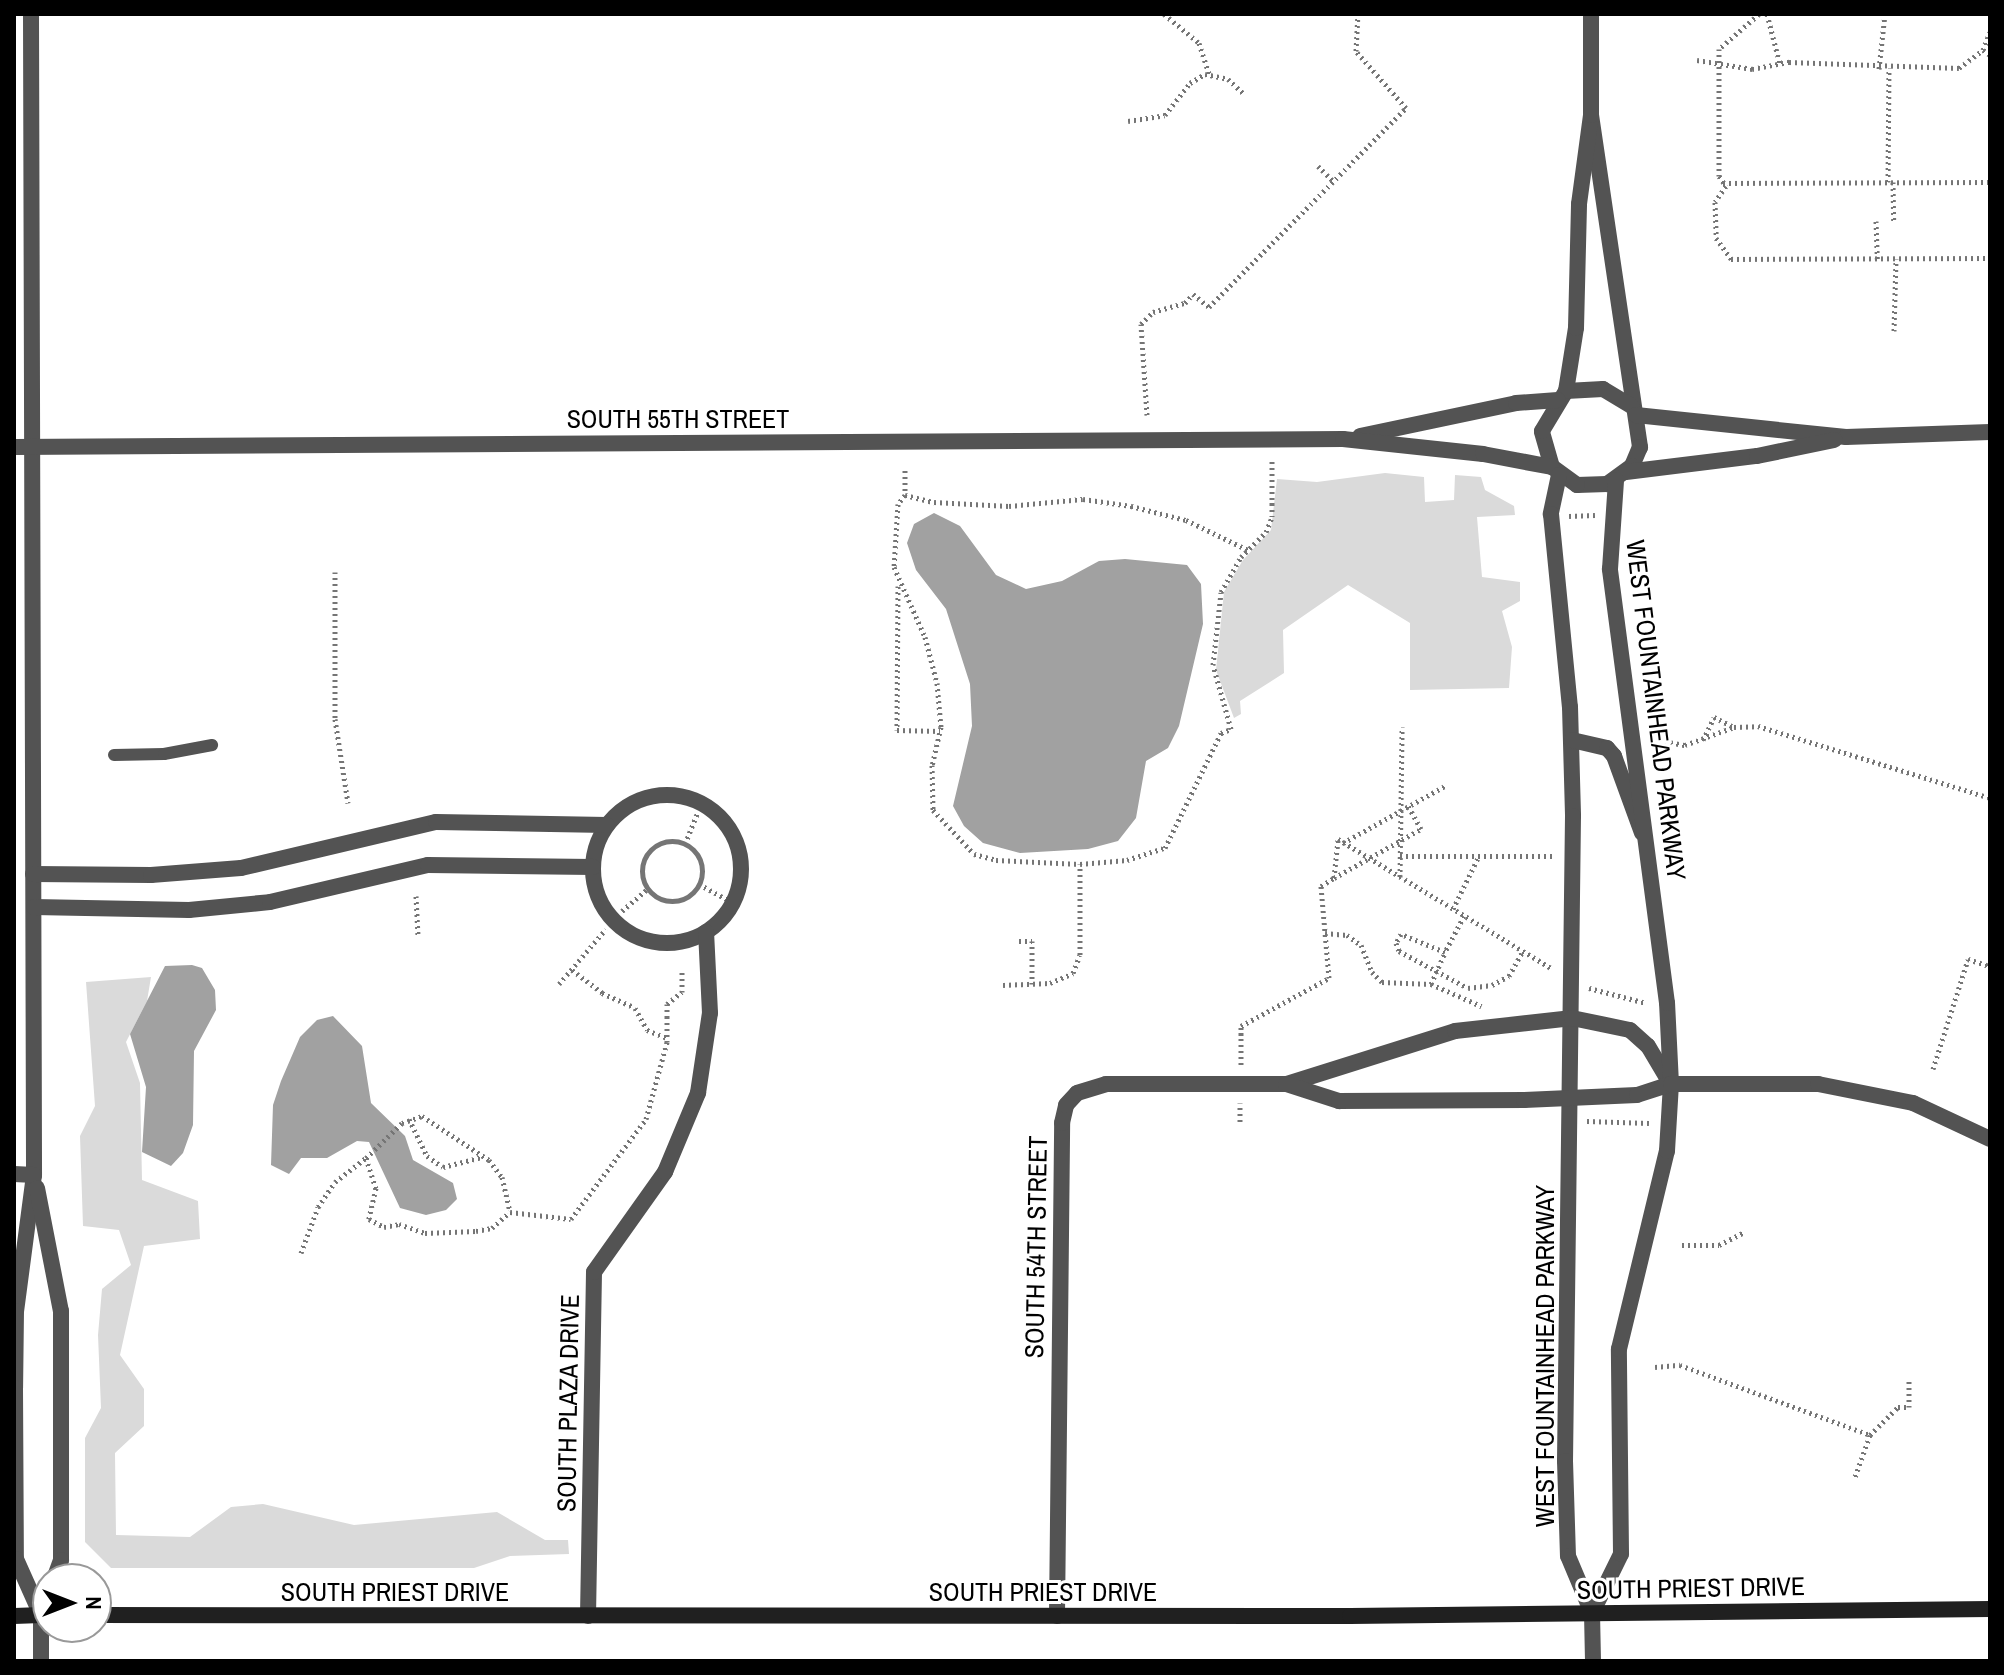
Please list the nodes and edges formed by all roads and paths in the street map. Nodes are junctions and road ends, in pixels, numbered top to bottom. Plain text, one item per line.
1 (31, 14) edge
2 (1164, 14) edge
3 (1358, 14) edge
4 (1591, 14) edge
5 (1759, 14) edge
6 (1767, 14) edge
7 (1885, 14) edge
8 (1990, 32) edge
9 (1983, 50) junction
10 (1990, 55) edge
11 (1697, 60) dead end
12 (1719, 64) junction
13 (1780, 64) junction
14 (1889, 68) junction
15 (1879, 69) junction
16 (1209, 74) junction
17 (1243, 93) dead end
18 (1591, 115) junction
19 (1128, 121) dead end
20 (1318, 166) dead end
21 (1333, 181) junction
22 (1890, 182) junction
23 (1990, 182) edge
24 (1723, 183) junction
25 (1876, 221) dead end
26 (1894, 221) dead end
27 (1990, 258) edge
28 (1877, 259) junction
29 (1896, 259) junction
30 (1894, 331) dead end
31 (1562, 395) junction
32 (1634, 411) junction
33 (1147, 415) dead end
34 (1990, 432) edge
35 (1846, 437) junction
36 (1343, 439) junction
37 (1271, 440) junction
38 (14, 447) edge
39 (34, 447) junction
40 (905, 470) dead end
41 (1555, 471) junction
42 (1621, 476) junction
43 (905, 495) junction
44 (1596, 515) dead end
45 (1563, 516) dead end
46 (1248, 550) junction
47 (335, 572) dead end
48 (898, 585) junction
49 (1402, 727) dead end
50 (1734, 727) junction
51 (940, 731) junction
52 (1652, 739) dead end
53 (1572, 740) junction
54 (1703, 741) junction
55 (212, 745) dead end
56 (114, 755) dead end
57 (1445, 786) dead end
58 (1990, 798) edge
59 (348, 803) dead end
60 (1408, 806) junction
61 (1401, 810) junction
62 (698, 812) dead end
63 (607, 825) junction
64 (1400, 840) junction
65 (1343, 843) junction
66 (685, 844) junction
67 (1648, 846) junction
68 (1400, 856) junction
69 (1479, 856) junction
70 (1553, 856) dead end
71 (1369, 858) junction
72 (1080, 864) junction
73 (593, 867) junction
74 (33, 874) junction
75 (1400, 877) junction
76 (1334, 878) junction
77 (699, 884) junction
78 (648, 888) junction
79 (416, 896) dead end
80 (733, 903) junction
81 (34, 907) junction
82 (1453, 909) junction
83 (622, 911) dead end
84 (1464, 916) junction
85 (606, 929) dead end
86 (706, 932) junction
87 (1325, 933) junction
88 (418, 936) dead end
89 (1019, 941) dead end
90 (1523, 951) junction
91 (1445, 952) junction
92 (1990, 961) edge
93 (682, 969) dead end
94 (572, 970) junction
95 (1555, 970) dead end
96 (1437, 972) junction
97 (559, 984) dead end
98 (1032, 984) junction
99 (1431, 984) junction
100 (1003, 985) dead end
101 (1585, 986) dead end
102 (1646, 1003) dead end
103 (1489, 1005) dead end
104 (1572, 1018) junction
105 (1241, 1026) dead end
106 (667, 1038) junction
107 (1933, 1069) dead end
108 (1286, 1084) junction
109 (1671, 1084) junction
110 (1571, 1096) junction
111 (409, 1118) junction
112 (1586, 1121) dead end
113 (1649, 1123) dead end
114 (1990, 1139) edge
115 (483, 1156) junction
116 (366, 1158) junction
117 (14, 1174) edge
118 (34, 1175) junction
119 (510, 1212) junction
120 (1744, 1232) dead end
121 (1682, 1245) dead end
122 (301, 1253) dead end
123 (1655, 1367) dead end
124 (1909, 1379) dead end
125 (1870, 1435) junction
126 (1855, 1477) dead end
127 (60, 1563) edge
128 (32, 1591) edge
129 (1990, 1609) edge
130 (1592, 1613) junction
131 (112, 1615) edge
132 (588, 1616) junction
133 (1057, 1616) junction
134 (1593, 1661) edge

1 - 39 street
2 - 16 path
3 - 21 path
4 - 18 street
5 - 12 path
6 - 13 path
7 - 15 path
8 - 9 path
9 - 10 path
9 - 14 path
11 - 12 path
12 - 13 path
12 - 24 path
13 - 15 path
14 - 15 path
14 - 22 path
16 - 17 path
16 - 19 path
18 - 31 street
18 - 32 street
20 - 21 path
21 - 33 path
22 - 23 path
22 - 24 path
22 - 26 path
24 - 28 path
25 - 28 path
27 - 29 path
28 - 29 path
29 - 30 path
31 - 32 street
31 - 36 street, SOUTH 55TH STREET
31 - 41 street
32 - 35 street
32 - 42 street
34 - 35 street
35 - 42 street
36 - 37 street, SOUTH 55TH STREET
36 - 41 street, SOUTH 55TH STREET
37 - 39 street, SOUTH 55TH STREET
37 - 46 path
38 - 39 street, SOUTH 55TH STREET
39 - 74 street
40 - 43 path
41 - 42 street
41 - 53 street, WEST FOUNTAINHEAD PARKWAY
42 - 67 street, WEST FOUNTAINHEAD PARKWAY
43 - 46 path
43 - 48 path
44 - 45 path
46 - 72 path
47 - 59 path
48 - 51 path
48 - 51 path
49 - 61 path
50 - 54 path
50 - 54 path
50 - 58 path
51 - 72 path
52 - 54 path
53 - 67 street
53 - 104 street, WEST FOUNTAINHEAD PARKWAY
55 - 56 lane
57 - 60 path
60 - 61 path
60 - 64 path
61 - 64 path
61 - 65 path
62 - 66 path
63 - 73 street
63 - 74 street
63 - 80 street
64 - 68 path
64 - 71 path
65 - 71 path
65 - 76 path
66 - 77 path
66 - 78 path
67 - 109 street, WEST FOUNTAINHEAD PARKWAY
68 - 69 path
68 - 75 path
69 - 70 path
69 - 82 path
71 - 75 path
71 - 76 path
72 - 98 path
73 - 81 street
73 - 86 street
74 - 81 street
75 - 82 path
76 - 87 path
77 - 78 path
77 - 80 path
78 - 83 path
79 - 88 path
80 - 86 street
81 - 118 street
82 - 84 path
84 - 90 path
84 - 91 path
85 - 94 path
86 - 132 street, SOUTH PLAZA DRIVE
87 - 99 path
87 - 105 path
89 - 98 path
90 - 95 path
90 - 96 path
91 - 96 path
91 - 96 path
92 - 107 path
93 - 106 path
94 - 97 path
94 - 106 path
96 - 99 path
98 - 100 path
99 - 103 path
101 - 102 path
104 - 108 street, SOUTH 54TH STREET
104 - 109 street, SOUTH 54TH STREET
104 - 110 street, WEST FOUNTAINHEAD PARKWAY
106 - 119 path
108 - 110 street, SOUTH 54TH STREET
108 - 133 street, SOUTH 54TH STREET
109 - 110 street, SOUTH 54TH STREET
109 - 114 street
109 - 130 street, WEST FOUNTAINHEAD PARKWAY
110 - 130 street, WEST FOUNTAINHEAD PARKWAY
111 - 115 path
111 - 115 path
111 - 116 path
112 - 113 path
115 - 119 path
116 - 119 path
116 - 122 path
117 - 118 street
118 - 127 street
118 - 128 street
120 - 121 path
123 - 125 path
124 - 125 path
125 - 126 path
129 - 130 main road, SOUTH PRIEST DRIVE
130 - 133 main road, SOUTH PRIEST DRIVE
130 - 134 street
131 - 132 main road, SOUTH PRIEST DRIVE
132 - 133 main road, SOUTH PRIEST DRIVE

